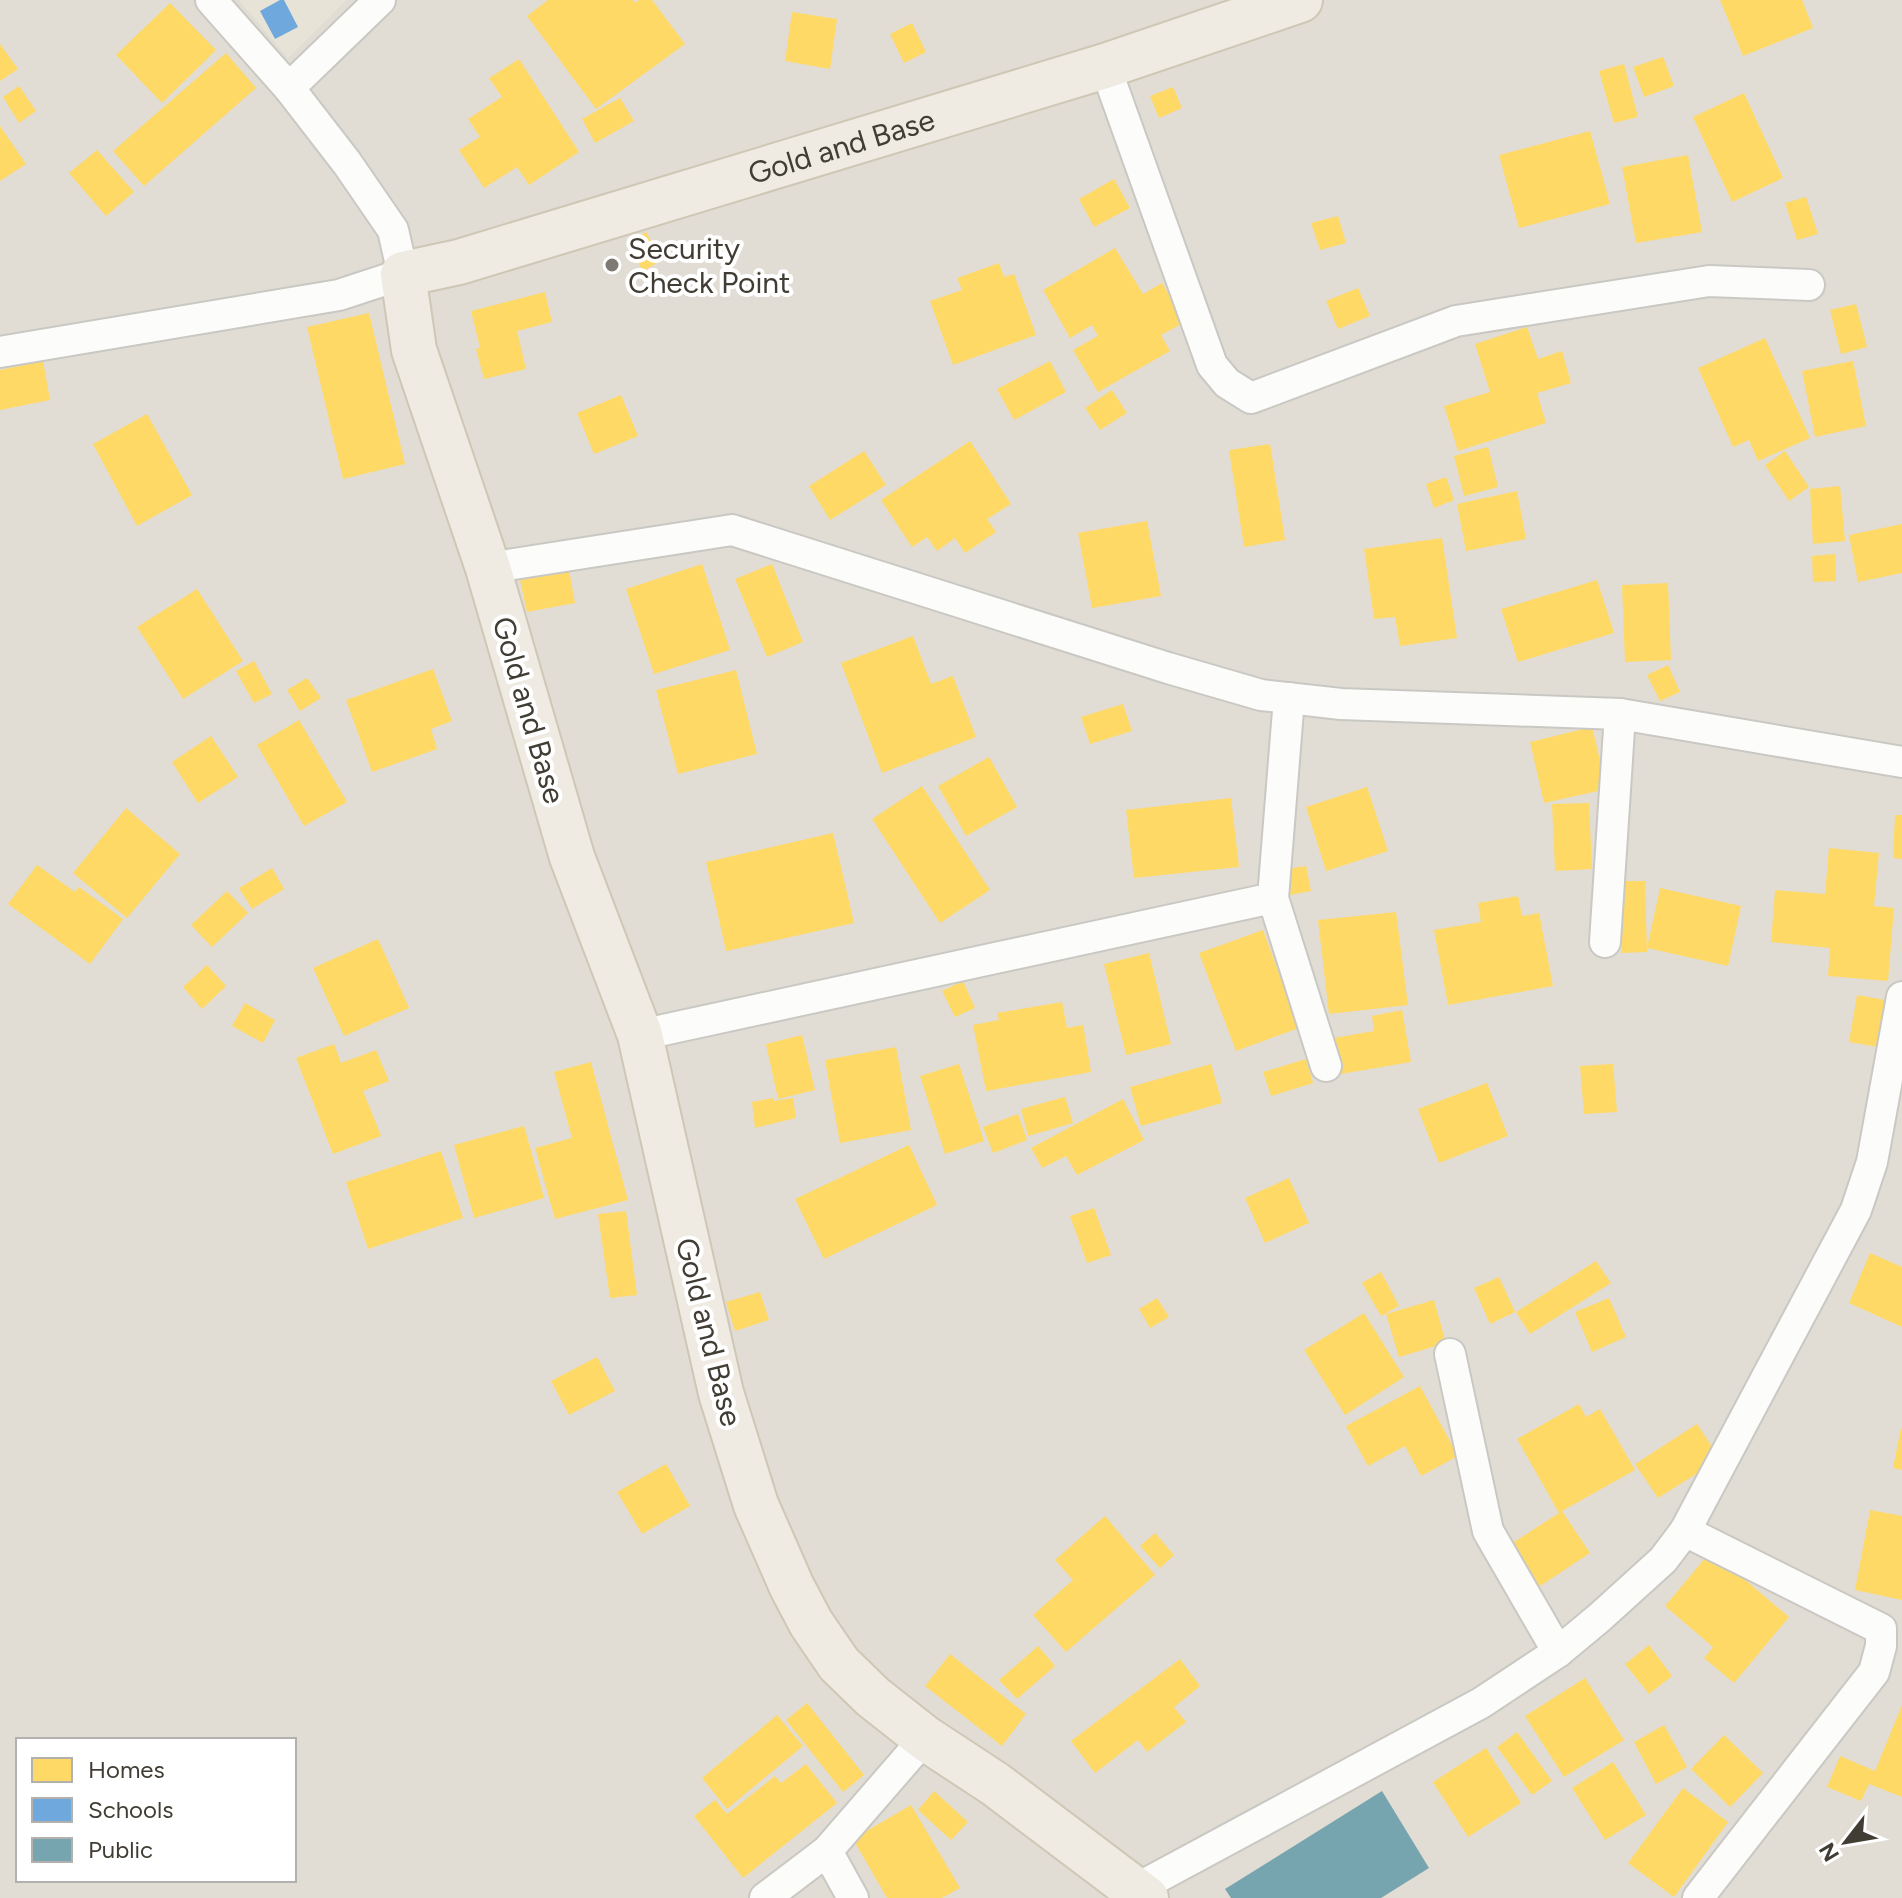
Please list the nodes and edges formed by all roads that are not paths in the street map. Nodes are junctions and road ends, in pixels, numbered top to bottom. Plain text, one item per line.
1 (211, 0) edge
2 (380, 0) edge
3 (1300, 0) edge
4 (1105, 66) junction
5 (289, 88) junction
6 (403, 274) junction
7 (1809, 285) dead end
8 (0, 352) edge
9 (488, 568) junction
10 (1289, 698) junction
11 (1620, 714) junction
12 (1902, 762) edge
13 (1273, 898) junction
14 (1605, 942) dead end
15 (1902, 997) edge
16 (640, 1035) junction
17 (1326, 1066) dead end
18 (1450, 1354) dead end
19 (1685, 1531) junction
20 (1558, 1652) junction
21 (925, 1738) junction
22 (827, 1851) junction
23 (1141, 1894) edge
24 (765, 1898) edge
25 (853, 1898) edge
26 (1698, 1898) edge

1 - 5 street
2 - 5 street
3 - 4 main road, Gold and Base
4 - 6 main road, Gold and Base
4 - 7 street
5 - 6 street
6 - 8 street
6 - 9 main road, Gold and Base
9 - 10 street
9 - 16 main road, Gold and Base
10 - 11 street
10 - 13 street
11 - 12 street
11 - 14 street
13 - 16 street
13 - 17 street
15 - 19 street
16 - 21 main road, Gold and Base
18 - 20 street
19 - 20 street
19 - 26 street
20 - 23 street
21 - 22 street
21 - 23 main road, Gold and Base
22 - 24 street
22 - 25 street

